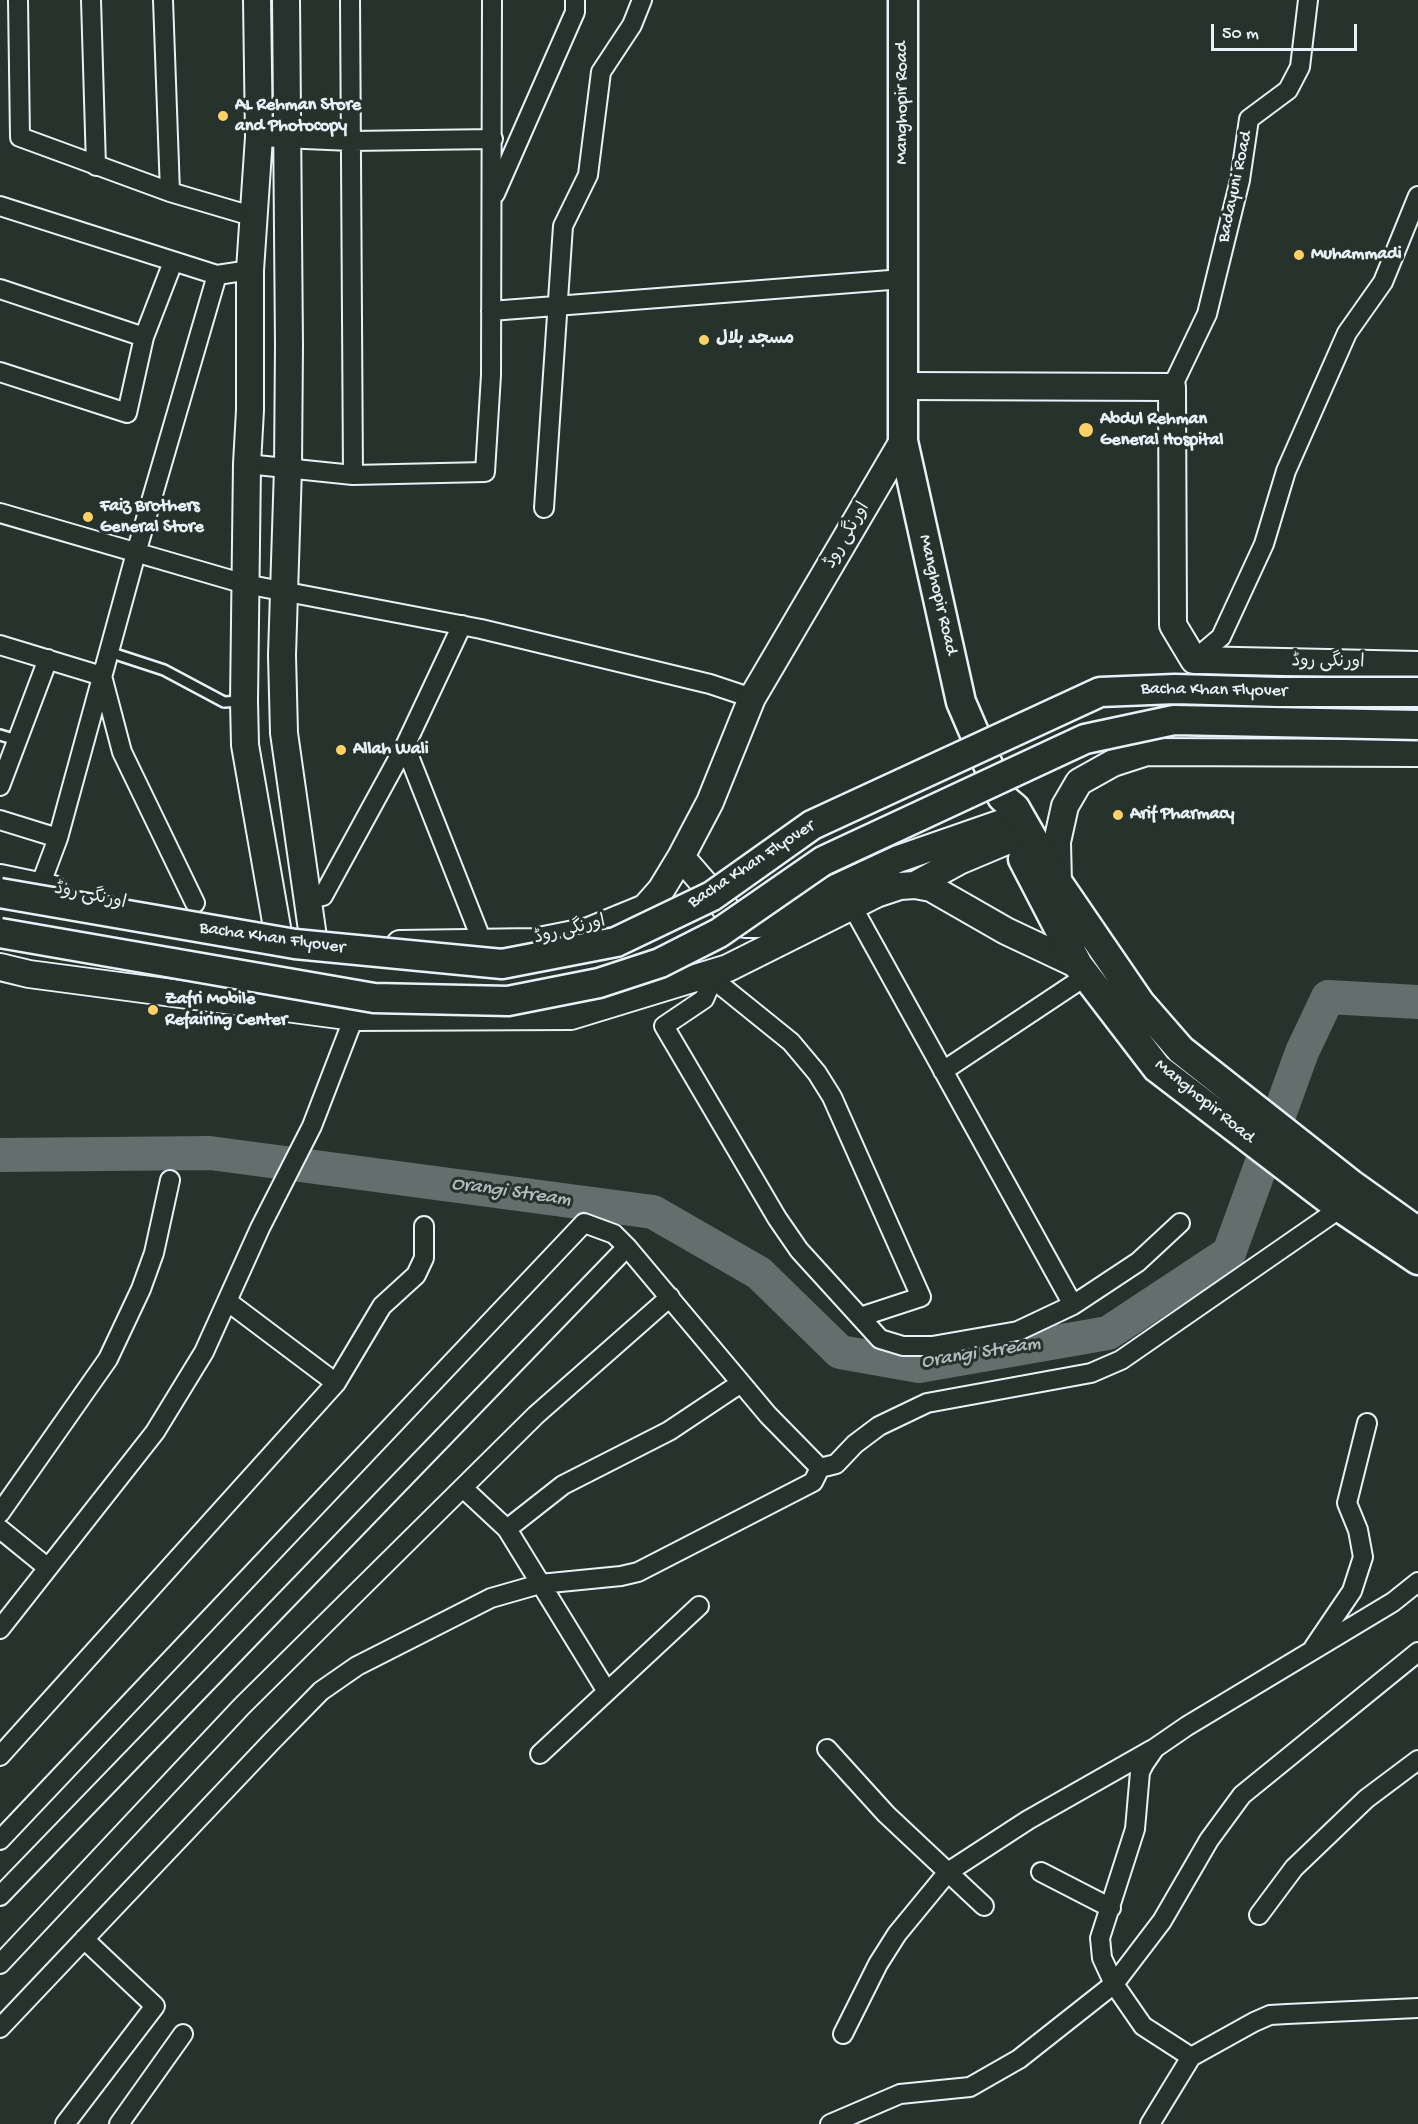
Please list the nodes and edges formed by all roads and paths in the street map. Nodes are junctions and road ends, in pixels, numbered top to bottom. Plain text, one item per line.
1 (18, 0) edge
2 (91, 0) edge
3 (163, 0) edge
4 (256, 0) edge
5 (286, 0) edge
6 (350, 0) edge
7 (492, 0) edge
8 (574, 0) edge
9 (642, 0) edge
10 (903, 0) edge
11 (1308, 0) edge
12 (259, 137) junction
13 (288, 138) junction
14 (493, 139) junction
15 (351, 141) junction
16 (96, 166) junction
17 (170, 192) junction
18 (1418, 196) edge
19 (491, 204) junction
20 (0, 206) edge
21 (255, 217) junction
22 (173, 262) junction
23 (250, 270) junction
24 (217, 276) junction
25 (903, 279) junction
26 (0, 289) edge
27 (557, 306) junction
28 (491, 311) junction
29 (144, 337) junction
30 (0, 372) edge
31 (903, 386) junction
32 (1172, 387) junction
33 (903, 441) junction
34 (247, 464) junction
35 (288, 468) junction
36 (353, 475) junction
37 (544, 508) dead end
38 (0, 513) edge
39 (136, 553) junction
40 (245, 584) junction
41 (284, 591) junction
42 (462, 625) junction
43 (0, 645) edge
44 (109, 652) junction
45 (48, 659) junction
46 (1194, 660) junction
47 (1418, 665) edge
48 (102, 676) junction
49 (1418, 692) edge
50 (752, 698) junction
51 (244, 701) junction
52 (1418, 725) edge
53 (9, 737) edge
54 (405, 746) junction
55 (1418, 753) edge
56 (0, 786) edge
57 (0, 820) edge
58 (1013, 822) junction
59 (58, 838) junction
60 (681, 857) junction
61 (0, 878) edge
62 (1058, 883) junction
63 (915, 885) junction
64 (40, 886) junction
65 (0, 893) edge
66 (309, 899) junction
67 (195, 903) dead end
68 (852, 906) junction
69 (478, 931) dead end
70 (0, 933) edge
71 (278, 933) junction
72 (313, 937) junction
73 (0, 967) edge
74 (1082, 971) junction
75 (715, 976) junction
76 (354, 1017) junction
77 (943, 1071) junction
78 (170, 1180) dead end
79 (1342, 1198) junction
80 (1180, 1223) dead end
81 (424, 1226) dead end
82 (1418, 1232) edge
83 (627, 1247) junction
84 (1418, 1260) edge
85 (670, 1297) junction
86 (227, 1301) junction
87 (1073, 1305) junction
88 (860, 1317) junction
89 (336, 1383) junction
90 (741, 1383) junction
91 (1367, 1423) dead end
92 (820, 1468) junction
93 (463, 1488) junction
94 (0, 1513) edge
95 (0, 1529) edge
96 (507, 1529) junction
97 (48, 1568) junction
98 (1418, 1582) edge
99 (540, 1584) junction
100 (699, 1606) dead end
101 (0, 1629) edge
102 (1311, 1651) junction
103 (1418, 1652) edge
104 (606, 1690) junction
105 (1155, 1748) junction
106 (826, 1749) dead end
107 (540, 1754) dead end
108 (0, 1756) edge
109 (1418, 1760) edge
110 (0, 1840) edge
111 (948, 1872) junction
112 (1041, 1872) dead end
113 (0, 1896) edge
114 (984, 1906) dead end
115 (1111, 1908) junction
116 (1259, 1915) dead end
117 (84, 1939) junction
118 (0, 1964) edge
119 (1114, 1984) junction
120 (1418, 2008) edge
121 (0, 2028) edge
122 (183, 2034) dead end
123 (843, 2034) dead end
124 (1191, 2057) junction
125 (65, 2124) edge
126 (119, 2124) edge
127 (831, 2124) edge
128 (1150, 2124) edge

1 - 16 street
2 - 16 street
3 - 17 street
4 - 12 street
5 - 13 street
6 - 15 street
7 - 14 street
8 - 19 street
9 - 27 street
10 - 25 main road, Manghopir Road
11 - 32 street, Badayuni Road
12 - 13 street
12 - 21 street
13 - 15 street
13 - 35 street
14 - 15 street
14 - 19 street
15 - 36 street
16 - 17 street
17 - 21 street
18 - 46 street
19 - 28 street
20 - 22 street
21 - 23 street
22 - 24 street
22 - 29 street
23 - 24 street
23 - 34 street
24 - 39 street
25 - 27 street
25 - 31 main road, Manghopir Road
26 - 29 street
27 - 28 street
27 - 37 street
28 - 36 street
29 - 30 street
31 - 32 street
31 - 33 main road, Manghopir Road
32 - 46 street
33 - 50 street, اورنگی روڈ
33 - 58 main road, Manghopir Road
34 - 35 street
34 - 40 street
35 - 36 street
35 - 41 street
38 - 39 street
39 - 40 street
39 - 44 street
40 - 41 street
40 - 51 street
41 - 42 street
41 - 66 street
42 - 50 street
42 - 54 street
43 - 45 street
44 - 48 street
44 - 51 lane
45 - 48 street
45 - 53 street
46 - 47 street, اورنگی روڈ
48 - 59 street
48 - 67 street
49 - 65 main road, Bacha Khan Flyover, bridge
50 - 60 street, اورنگی روڈ
51 - 71 street
52 - 70 main road, Bacha Khan Flyover, bridge
53 - 56 street
54 - 66 street
54 - 69 street
55 - 62 street
57 - 59 street
58 - 60 street
58 - 62 main road, Manghopir Road
58 - 63 street
58 - 74 main road, Manghopir Road
59 - 64 street
60 - 72 street, اورنگی روڈ
61 - 64 street, اورنگی روڈ
62 - 79 main road, Manghopir Road
63 - 68 street
63 - 74 street
64 - 71 street, اورنگی روڈ
66 - 72 street
68 - 75 street
68 - 77 street
71 - 72 street, اورنگی روڈ
73 - 76 street
74 - 77 street
74 - 79 main road, Manghopir Road
75 - 76 street
75 - 88 street
75 - 88 street
76 - 86 street
77 - 87 street
78 - 94 street
79 - 82 main road, Manghopir Road
79 - 84 main road, Manghopir Road
79 - 92 street
80 - 87 street
81 - 89 street
83 - 85 street
83 - 110 street
83 - 113 street
85 - 90 street
85 - 93 street
86 - 89 street
86 - 97 street
87 - 88 street
89 - 108 street
90 - 92 street
90 - 96 street
91 - 102 street
92 - 99 street
93 - 96 street
93 - 118 street
95 - 97 street
96 - 99 street
97 - 101 street
98 - 102 street
99 - 104 street
99 - 117 street
100 - 104 street
102 - 105 street
103 - 119 street
104 - 107 street
105 - 111 street
105 - 115 street
106 - 111 street
109 - 116 street
111 - 114 street
111 - 123 street
112 - 115 street
115 - 119 street
117 - 121 street
117 - 125 street
119 - 124 street
119 - 127 street
120 - 124 street
122 - 126 street
124 - 128 street

